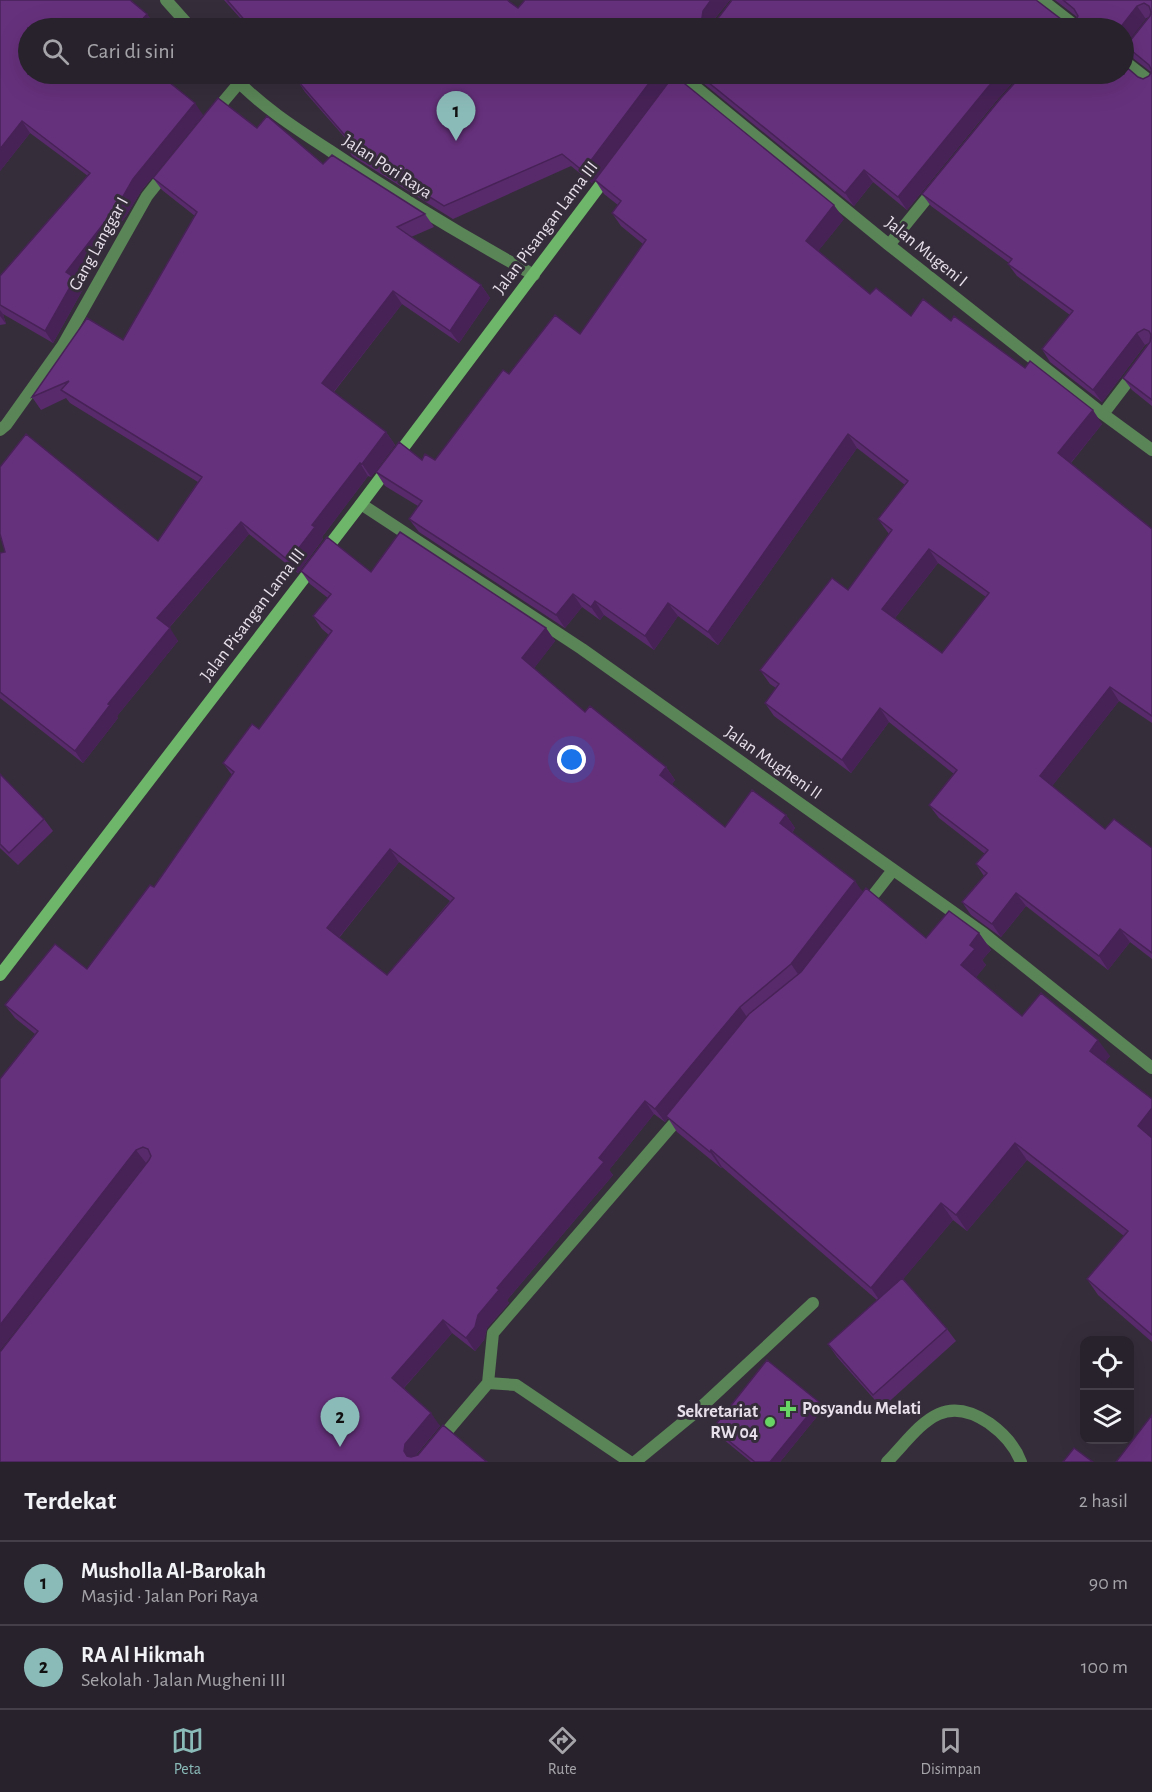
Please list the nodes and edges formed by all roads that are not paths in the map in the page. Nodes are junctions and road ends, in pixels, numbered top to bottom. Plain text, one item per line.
1 (166, 0) edge
2 (1042, 0) edge
3 (182, 18) edge
4 (1063, 18) edge
5 (1152, 24) edge
6 (1134, 46) edge
7 (1134, 68) edge
8 (1152, 83) edge
9 (231, 84) edge
10 (242, 84) edge
11 (676, 84) edge
12 (694, 84) edge
13 (661, 104) edge
14 (203, 127) edge
15 (175, 161) edge
16 (619, 161) edge
17 (946, 176) edge
18 (889, 245) junction
19 (534, 275) junction
20 (1152, 350) edge
21 (1103, 414) junction
22 (0, 430) edge
23 (1152, 450) edge
24 (361, 504) junction
25 (893, 870) junction
26 (856, 917) edge
27 (0, 975) edge
28 (1152, 1068) edge
29 (689, 1105) edge
30 (813, 1303) dead end
31 (488, 1383) junction
32 (421, 1462) edge
33 (633, 1462) edge
34 (887, 1462) edge
35 (1021, 1462) edge

1 - 3 street
2 - 4 street
5 - 6 street
7 - 8 street
9 - 14 street
10 - 19 street, Jalan Pori Raya
11 - 13 street
12 - 18 street, Jalan Mugeni I
15 - 22 street, Gang Langgar I
16 - 19 street, Jalan Pisangan Lama III
17 - 18 street
18 - 21 street, Jalan Mugeni I
19 - 24 street, Jalan Pisangan Lama III
20 - 21 street
21 - 23 street, Jalan Mugeni I
24 - 25 street, Jalan Mugheni II
24 - 27 street, Jalan Pisangan Lama III
25 - 26 street
25 - 28 street, Jalan Mugheni II
29 - 31 street
30 - 33 street
31 - 32 street
31 - 33 street
34 - 35 street

